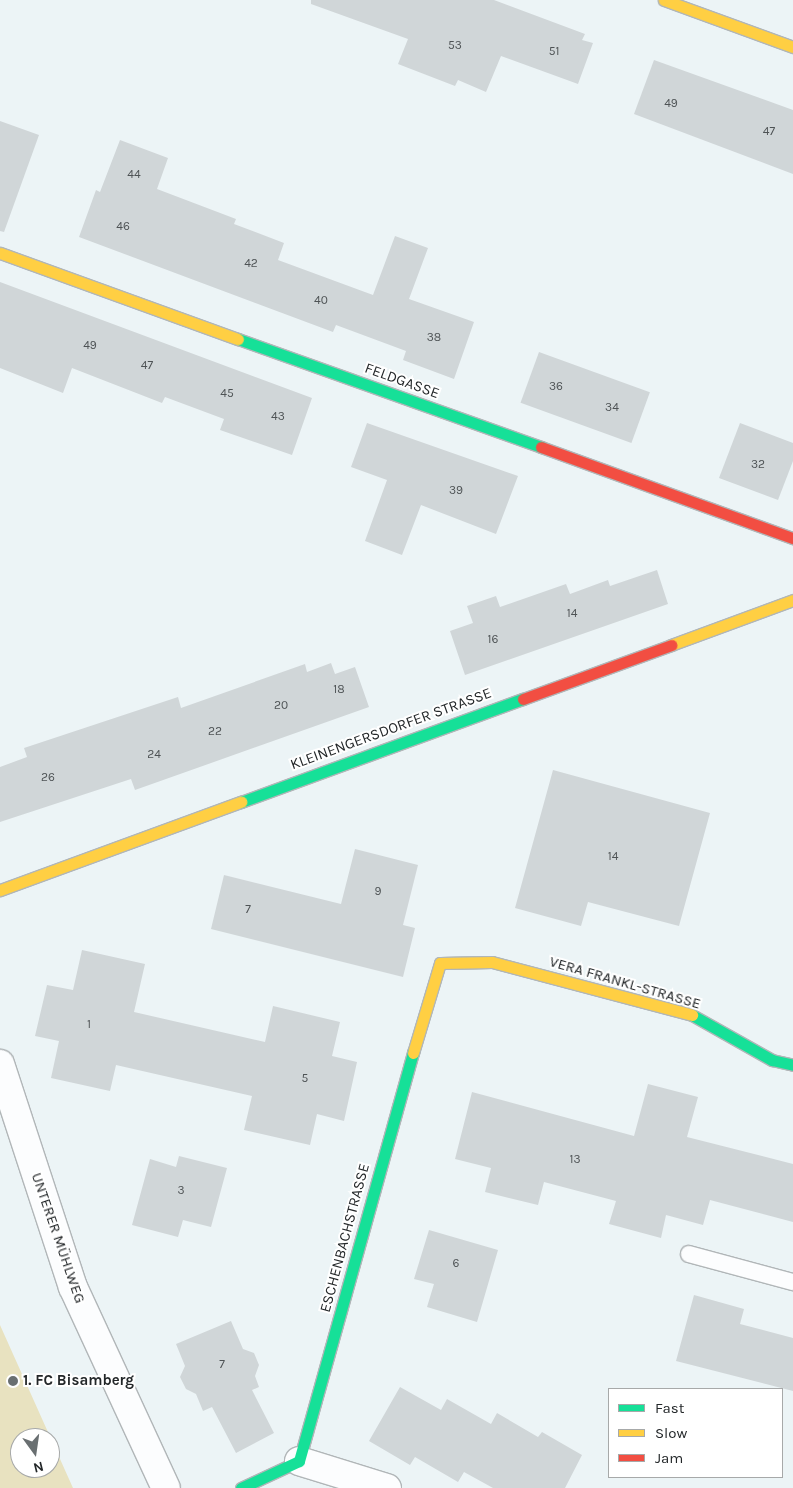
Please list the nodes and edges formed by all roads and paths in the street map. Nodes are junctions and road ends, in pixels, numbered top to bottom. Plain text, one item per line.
1 (664, 0) edge
2 (699, 6) edge
3 (793, 47) edge
4 (0, 253) edge
5 (793, 538) edge
6 (793, 600) edge
7 (0, 890) edge
8 (440, 963) joint
9 (0, 1064) edge
10 (793, 1065) edge
11 (689, 1254) dead end
12 (793, 1282) edge
13 (299, 1461) junction
14 (166, 1488) edge
15 (241, 1488) edge
16 (387, 1488) edge

1 - 2 street
2 - 3 street
4 - 5 street, FELDGASSE
6 - 7 street, KLEINENGERSDORFER STRASSE
8 - 10 street, VERA FRANKL-STRASSE
8 - 13 street, ESCHENBACHSTRASSE
9 - 14 street, UNTERER MÜHLWEG
11 - 12 lane
13 - 15 street
13 - 16 street

